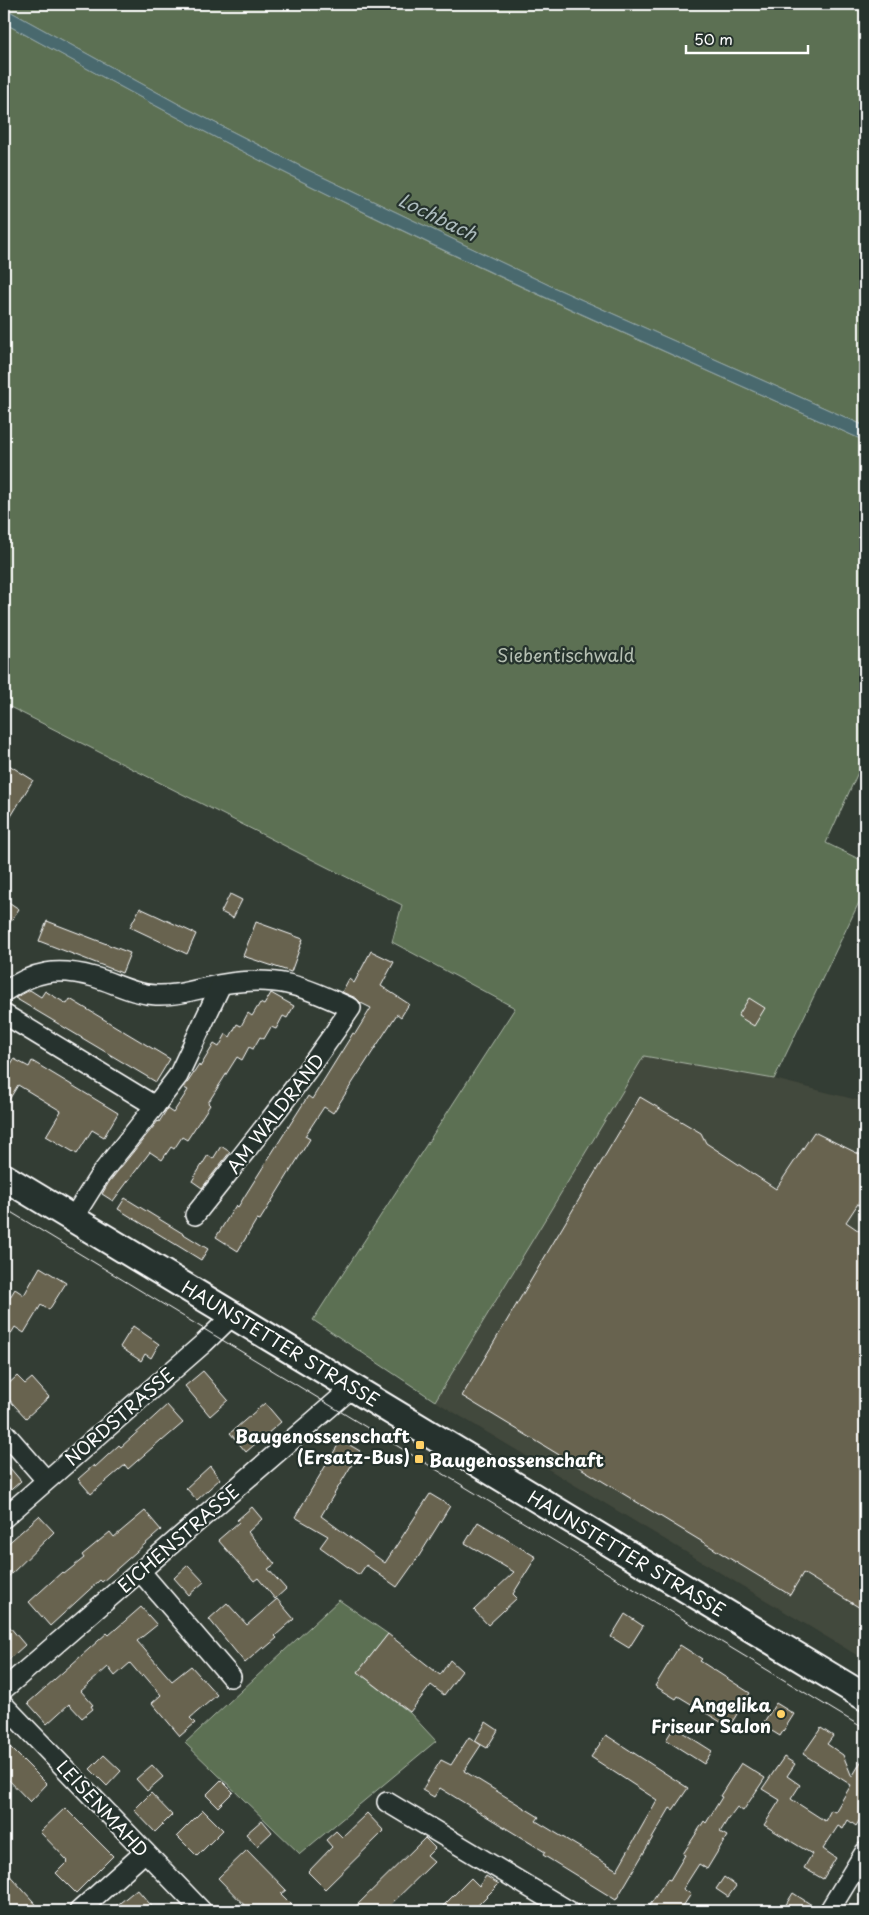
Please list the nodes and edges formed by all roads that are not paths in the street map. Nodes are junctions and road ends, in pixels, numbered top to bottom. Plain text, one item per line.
1 (221, 984) junction
2 (4, 992) edge
3 (4, 1014) edge
4 (154, 1106) junction
5 (4, 1177) edge
6 (195, 1215) dead end
7 (73, 1218) junction
8 (234, 1314) junction
9 (353, 1388) junction
10 (4, 1432) edge
11 (46, 1480) junction
12 (4, 1518) edge
13 (140, 1571) junction
14 (231, 1677) dead end
15 (4, 1689) edge
16 (865, 1696) edge
17 (4, 1705) edge
18 (387, 1802) dead end
19 (144, 1852) junction
20 (865, 1852) edge
21 (78, 1911) edge
22 (202, 1911) edge
23 (569, 1911) edge
24 (829, 1911) edge

1 - 2 street
1 - 4 street
1 - 6 street, AM WALDRAND
3 - 4 street
4 - 7 street
5 - 7 main road, HAUNSTETTER STRASSE
7 - 8 main road, HAUNSTETTER STRASSE
8 - 9 main road, HAUNSTETTER STRASSE
8 - 11 street, NORDSTRASSE
9 - 13 street, EICHENSTRASSE
9 - 16 main road, HAUNSTETTER STRASSE
10 - 11 street
11 - 12 street, NORDSTRASSE
13 - 14 street
13 - 15 street, EICHENSTRASSE
17 - 19 street, LEISENMAHD
18 - 23 street
19 - 21 street
19 - 22 street, LEISENMAHD
20 - 24 street

